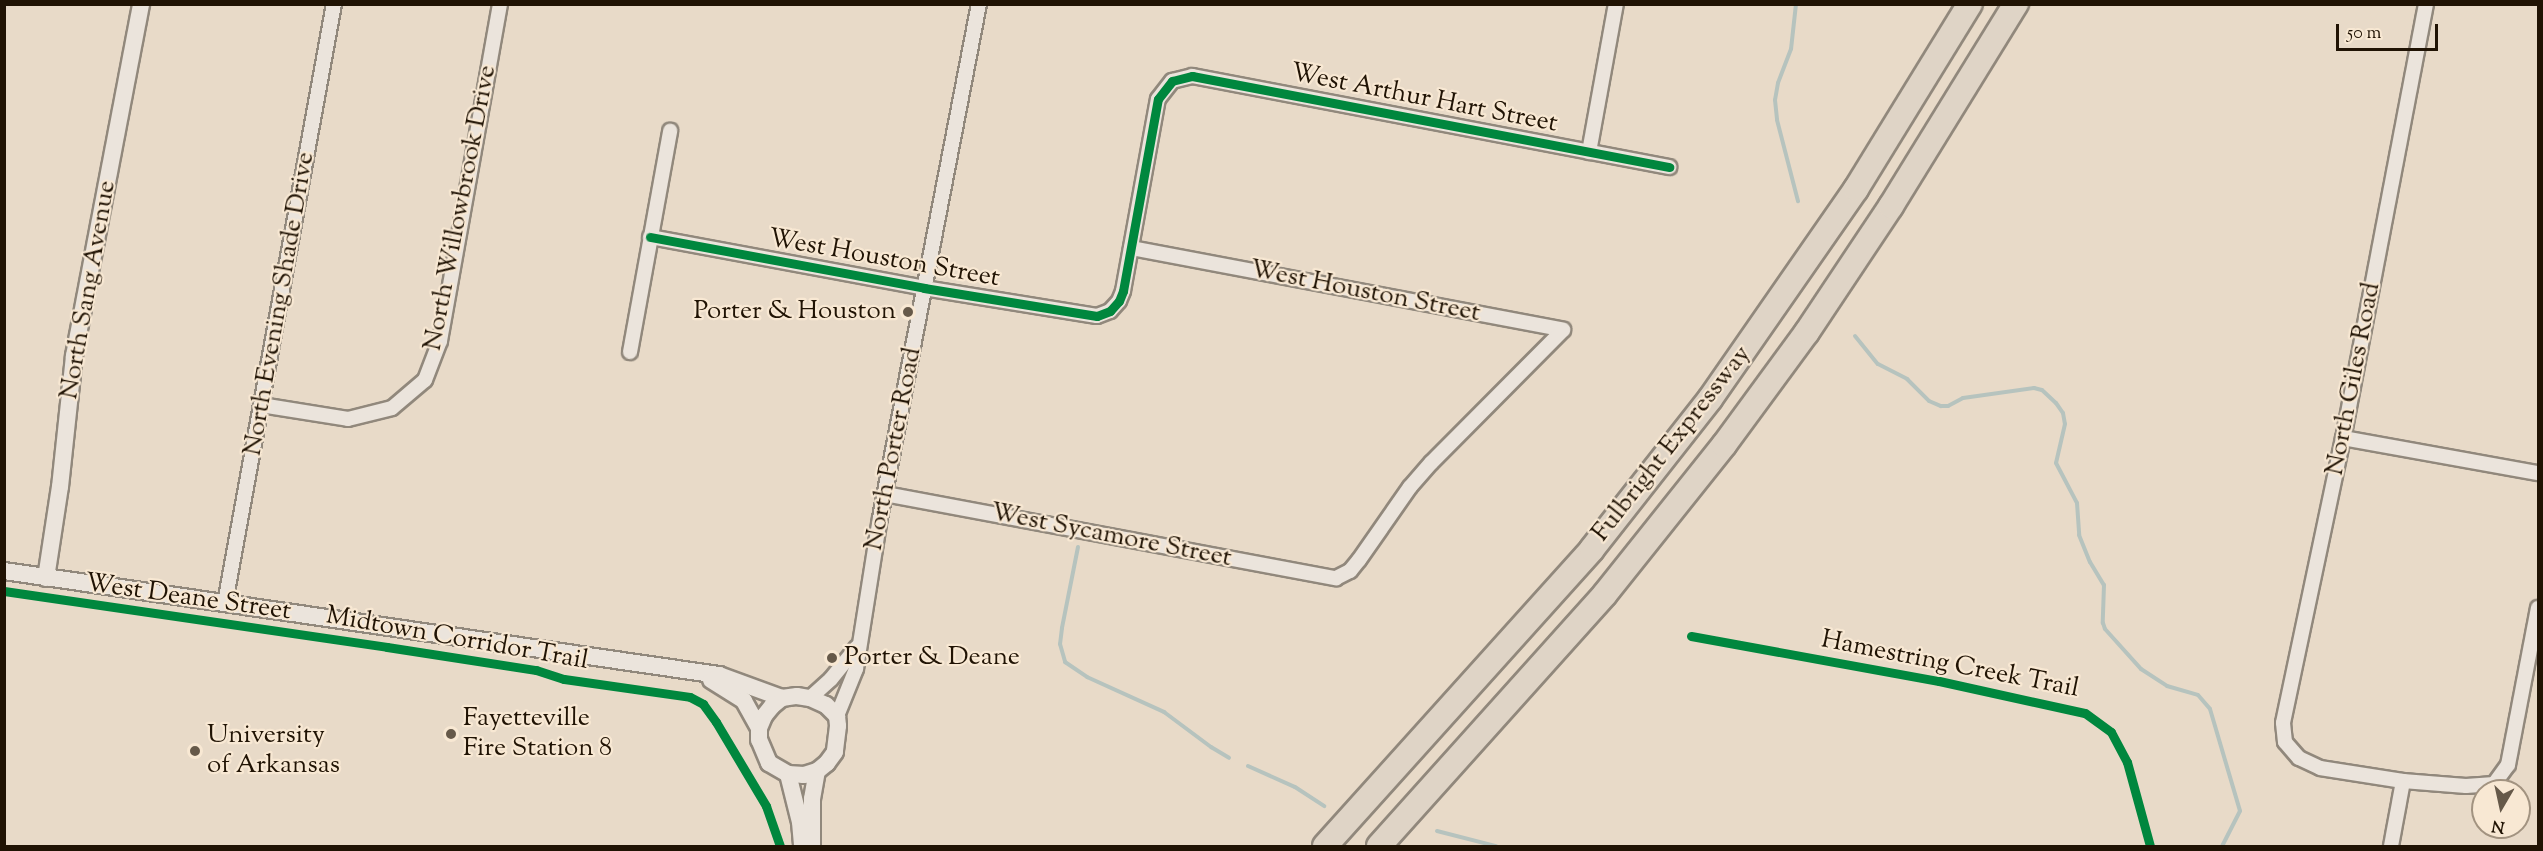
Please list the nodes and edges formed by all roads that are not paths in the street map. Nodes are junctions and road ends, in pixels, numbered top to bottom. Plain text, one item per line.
1 (141, 4) edge
2 (334, 4) edge
3 (500, 4) edge
4 (979, 4) edge
5 (1616, 4) edge
6 (1962, 4) edge
7 (1970, 4) edge
8 (2016, 4) edge
9 (2426, 4) edge
10 (1921, 85) junction
11 (670, 131) dead end
12 (1589, 152) junction
13 (1669, 167) dead end
14 (650, 237) junction
15 (1131, 248) junction
16 (924, 288) junction
17 (630, 352) dead end
18 (261, 405) junction
19 (2343, 438) junction
20 (2538, 473) edge
21 (885, 494) junction
22 (4, 571) edge
23 (46, 578) junction
24 (1336, 578) joint
25 (225, 603) junction
26 (2538, 608) edge
27 (857, 647) junction
28 (691, 671) junction
29 (782, 698) junction
30 (810, 698) junction
31 (837, 716) junction
32 (759, 728) junction
33 (817, 771) junction
34 (788, 774) junction
35 (2403, 781) junction
36 (802, 846) edge
37 (812, 846) edge
38 (1325, 846) edge
39 (1379, 846) edge
40 (2391, 846) edge

1 - 23 street, North Sang Avenue
2 - 18 street, North Evening Shade Drive
3 - 18 street, North Willowbrook Drive
4 - 16 street, North Porter Road
5 - 12 street
6 - 10 highway
7 - 10 highway, Fulbright Expressway
8 - 39 highway, Fulbright Expressway
9 - 19 street, North Giles Road
10 - 38 highway, Fulbright Expressway
11 - 14 street
12 - 13 street, West Arthur Hart Street
12 - 15 street, West Arthur Hart Street
14 - 16 street, West Houston Street
14 - 17 street
15 - 16 street, West Houston Street
15 - 24 street, West Houston Street
16 - 21 street, North Porter Road
18 - 25 street, North Evening Shade Drive
19 - 20 street
19 - 35 street, North Giles Road
21 - 24 street, West Sycamore Street
21 - 27 street, North Porter Road
22 - 23 street, West Deane Street
23 - 25 street, West Deane Street
25 - 28 street, West Deane Street
26 - 35 street
27 - 30 street, North Porter Road
27 - 31 street, North Porter Road
28 - 29 street, West Deane Street
28 - 32 street, West Deane Street
29 - 30 street
29 - 32 street
30 - 31 street
31 - 33 street
32 - 34 street
33 - 34 street
33 - 37 street
34 - 36 street
35 - 40 street

